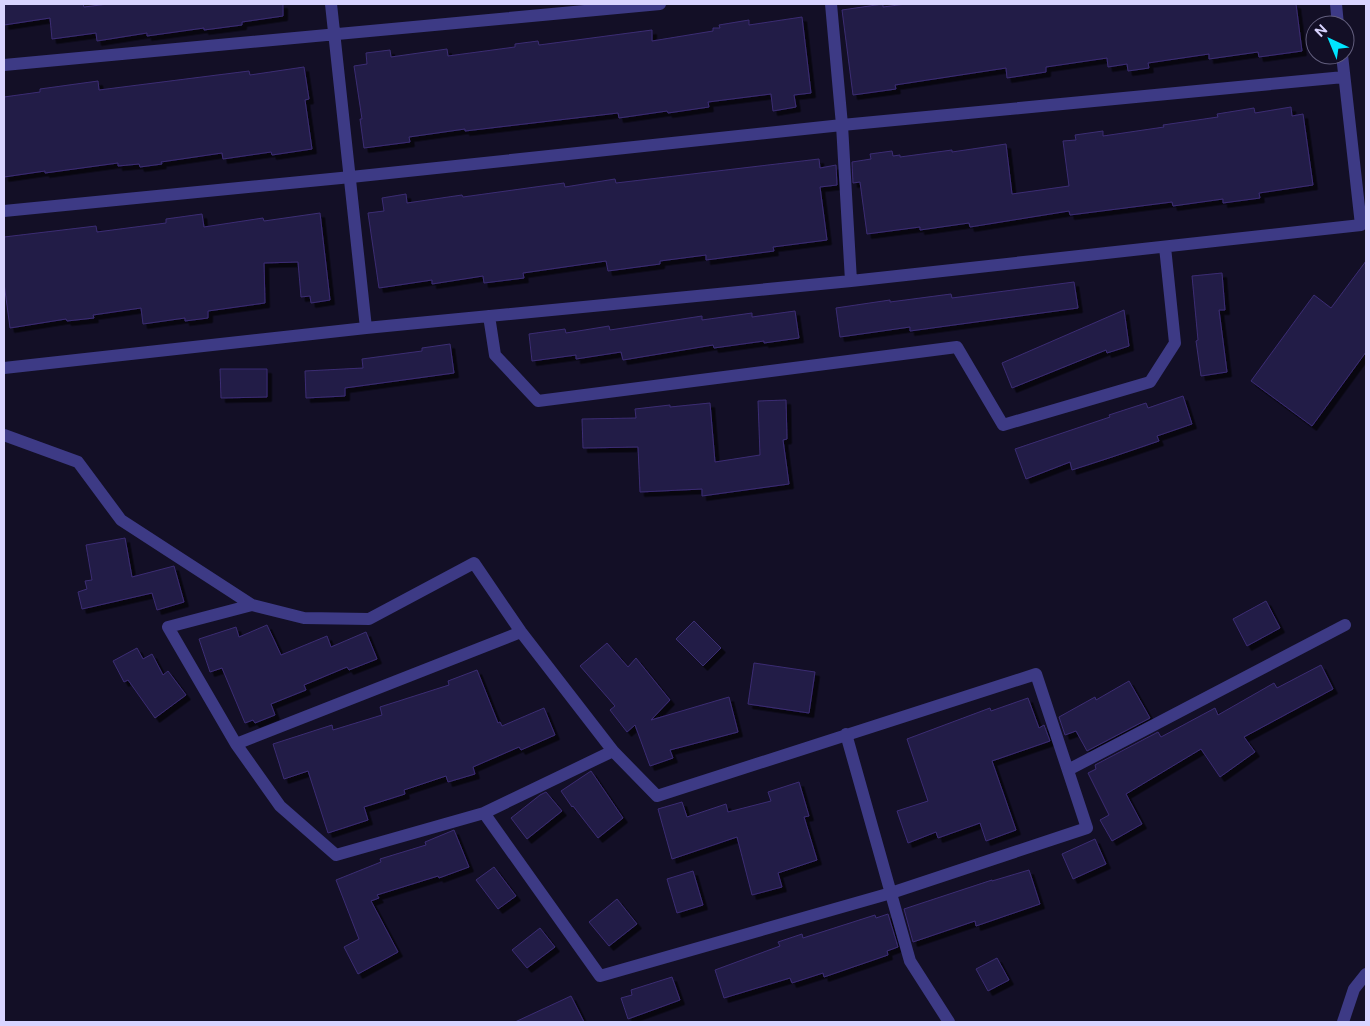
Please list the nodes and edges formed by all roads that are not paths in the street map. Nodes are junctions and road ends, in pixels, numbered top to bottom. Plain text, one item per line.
1 (331, 4) edge
2 (660, 4) edge
3 (831, 4) edge
4 (335, 34) junction
5 (4, 65) edge
6 (1343, 65) edge
7 (1344, 77) junction
8 (842, 125) junction
9 (350, 177) junction
10 (4, 211) edge
11 (1165, 247) junction
12 (851, 281) junction
13 (489, 316) junction
14 (366, 328) junction
15 (4, 368) edge
16 (4, 435) edge
17 (252, 605) junction
18 (1345, 625) dead end
19 (521, 632) junction
20 (846, 734) junction
21 (236, 744) junction
22 (613, 751) junction
23 (1068, 770) junction
24 (484, 813) junction
25 (891, 893) junction
26 (1366, 974) edge
27 (950, 1022) edge
28 (1344, 1022) edge

1 - 4 street
2 - 4 street
3 - 8 street
4 - 5 street
4 - 9 street
6 - 7 street
7 - 8 street
7 - 11 street
8 - 9 street
8 - 12 street
9 - 10 street
9 - 14 street
11 - 12 street
11 - 13 street
12 - 13 street
13 - 14 street
14 - 15 street
16 - 17 street
17 - 19 street
17 - 21 street
18 - 23 street
19 - 21 street
19 - 22 street
20 - 22 street
20 - 23 street
20 - 25 street
21 - 24 street
22 - 24 street
23 - 25 street
24 - 25 street
25 - 27 street
26 - 28 street

